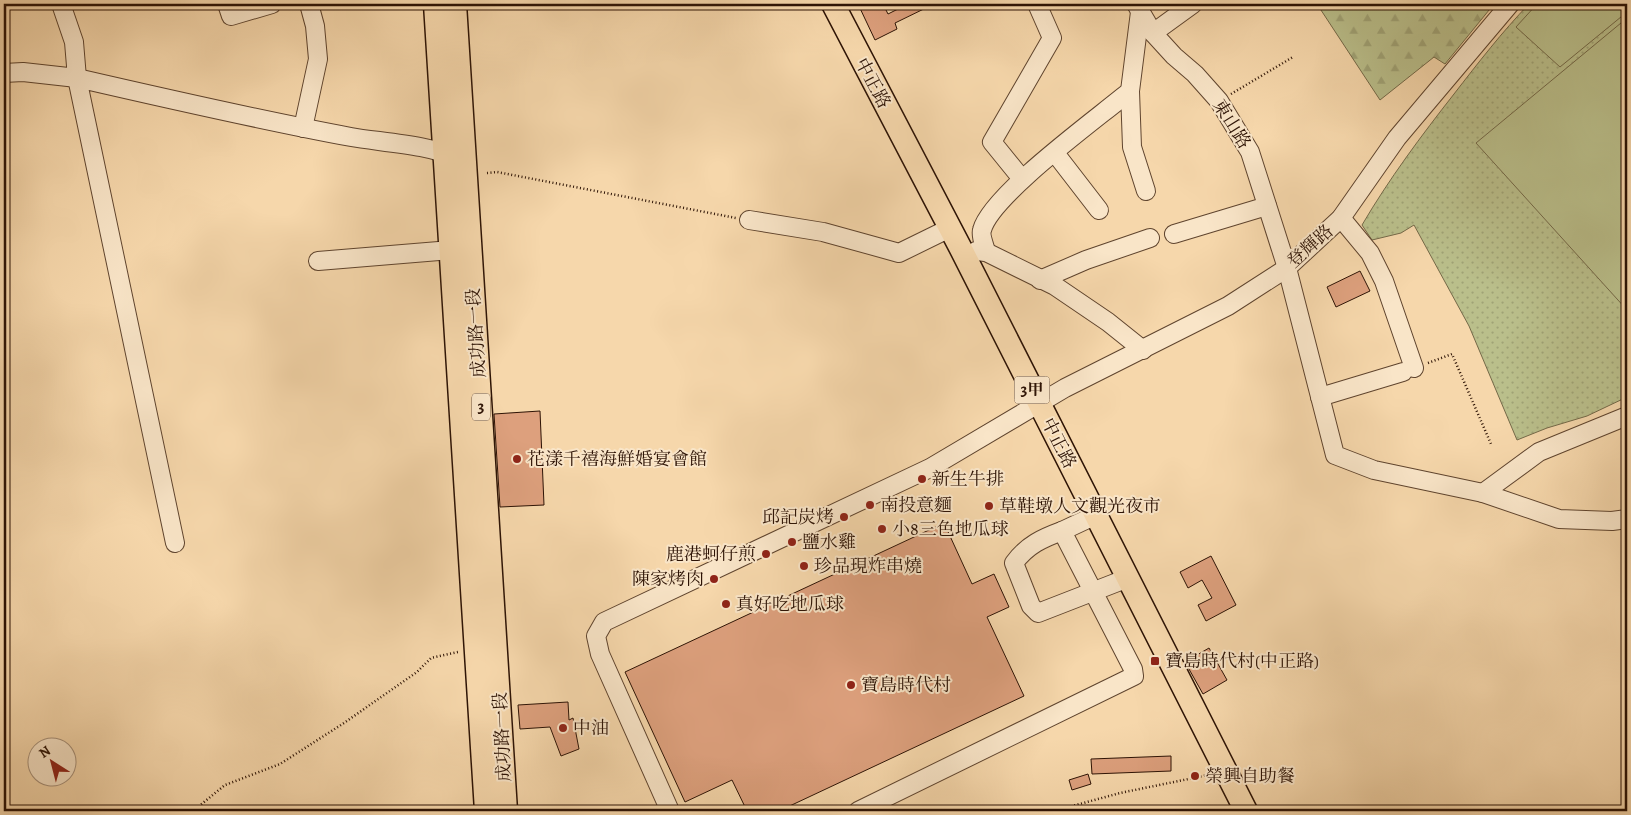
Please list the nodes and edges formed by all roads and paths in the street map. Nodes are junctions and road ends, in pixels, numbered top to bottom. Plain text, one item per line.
1 (61, 4) edge
2 (227, 4) edge
3 (272, 4) edge
4 (309, 4) edge
5 (436, 4) edge
6 (455, 4) edge
7 (833, 4) edge
8 (1037, 4) edge
9 (1193, 4) edge
10 (1510, 4) edge
11 (1138, 8) edge
12 (1153, 33) junction
13 (1293, 57) dead end
14 (4, 73) edge
15 (77, 78) junction
16 (1130, 91) junction
17 (1219, 101) junction
18 (303, 128) junction
19 (444, 152) junction
20 (1055, 153) junction
21 (466, 166) junction
22 (487, 173) dead end
23 (1022, 179) junction
24 (1146, 191) dead end
25 (1267, 206) junction
26 (1099, 210) dead end
27 (1341, 218) junction
28 (749, 220) joint
29 (950, 228) junction
30 (1174, 234) dead end
31 (1150, 238) dead end
32 (961, 249) junction
33 (451, 250) junction
34 (986, 252) junction
35 (318, 261) dead end
36 (1287, 268) junction
37 (1040, 280) junction
38 (1143, 350) junction
39 (1409, 370) junction
40 (1320, 397) junction
41 (1039, 403) junction
42 (1627, 416) edge
43 (1491, 444) dead end
44 (1482, 493) junction
45 (1096, 515) junction
46 (1627, 519) edge
47 (1062, 530) junction
48 (175, 543) dead end
49 (1128, 578) junction
50 (1094, 590) junction
51 (476, 648) junction
52 (1226, 774) junction
53 (193, 811) edge
54 (486, 811) edge
55 (506, 811) edge
56 (670, 811) edge
57 (858, 811) edge
58 (1054, 811) edge
59 (1246, 811) edge

1 - 15 street
2 - 3 street
4 - 18 street
5 - 19 main road, 成功路一段 / 3
6 - 21 main road, 成功路一段 / 3
7 - 29 main road, 中正路 / 3甲
8 - 23 street
9 - 12 street
10 - 27 street, 登輝路
11 - 12 street, 東山路
11 - 16 street
12 - 17 street, 東山路
13 - 17 path
14 - 15 street
15 - 18 street
15 - 48 street
16 - 20 street
16 - 24 street
17 - 25 street, 東山路
18 - 19 street
19 - 21 street
19 - 33 main road, 成功路一段 / 3
20 - 23 street
20 - 26 street
21 - 55 main road, 成功路一段 / 3
22 - 28 path
23 - 34 street
25 - 30 street
25 - 36 street, 東山路
27 - 36 street, 登輝路
27 - 39 street
28 - 29 street
29 - 32 main road, 中正路 / 3甲
31 - 37 street
32 - 34 street
32 - 41 main road, 中正路 / 3甲
33 - 35 street
33 - 51 main road, 成功路一段 / 3
34 - 37 street
36 - 38 street, 登輝路
36 - 40 street, 東山路
37 - 38 street
38 - 41 street, 登輝路
39 - 40 street
39 - 43 path
40 - 44 street, 東山路
41 - 45 main road, 中正路 / 3甲
41 - 56 street, 登輝路
42 - 44 street
44 - 46 street
45 - 47 street
45 - 49 main road, 中正路 / 3甲
47 - 50 street
47 - 50 street
49 - 50 street
49 - 52 main road, 中正路 / 3甲
50 - 57 street
51 - 53 path
51 - 54 main road, 成功路一段 / 3
52 - 58 path
52 - 59 main road, 3甲

